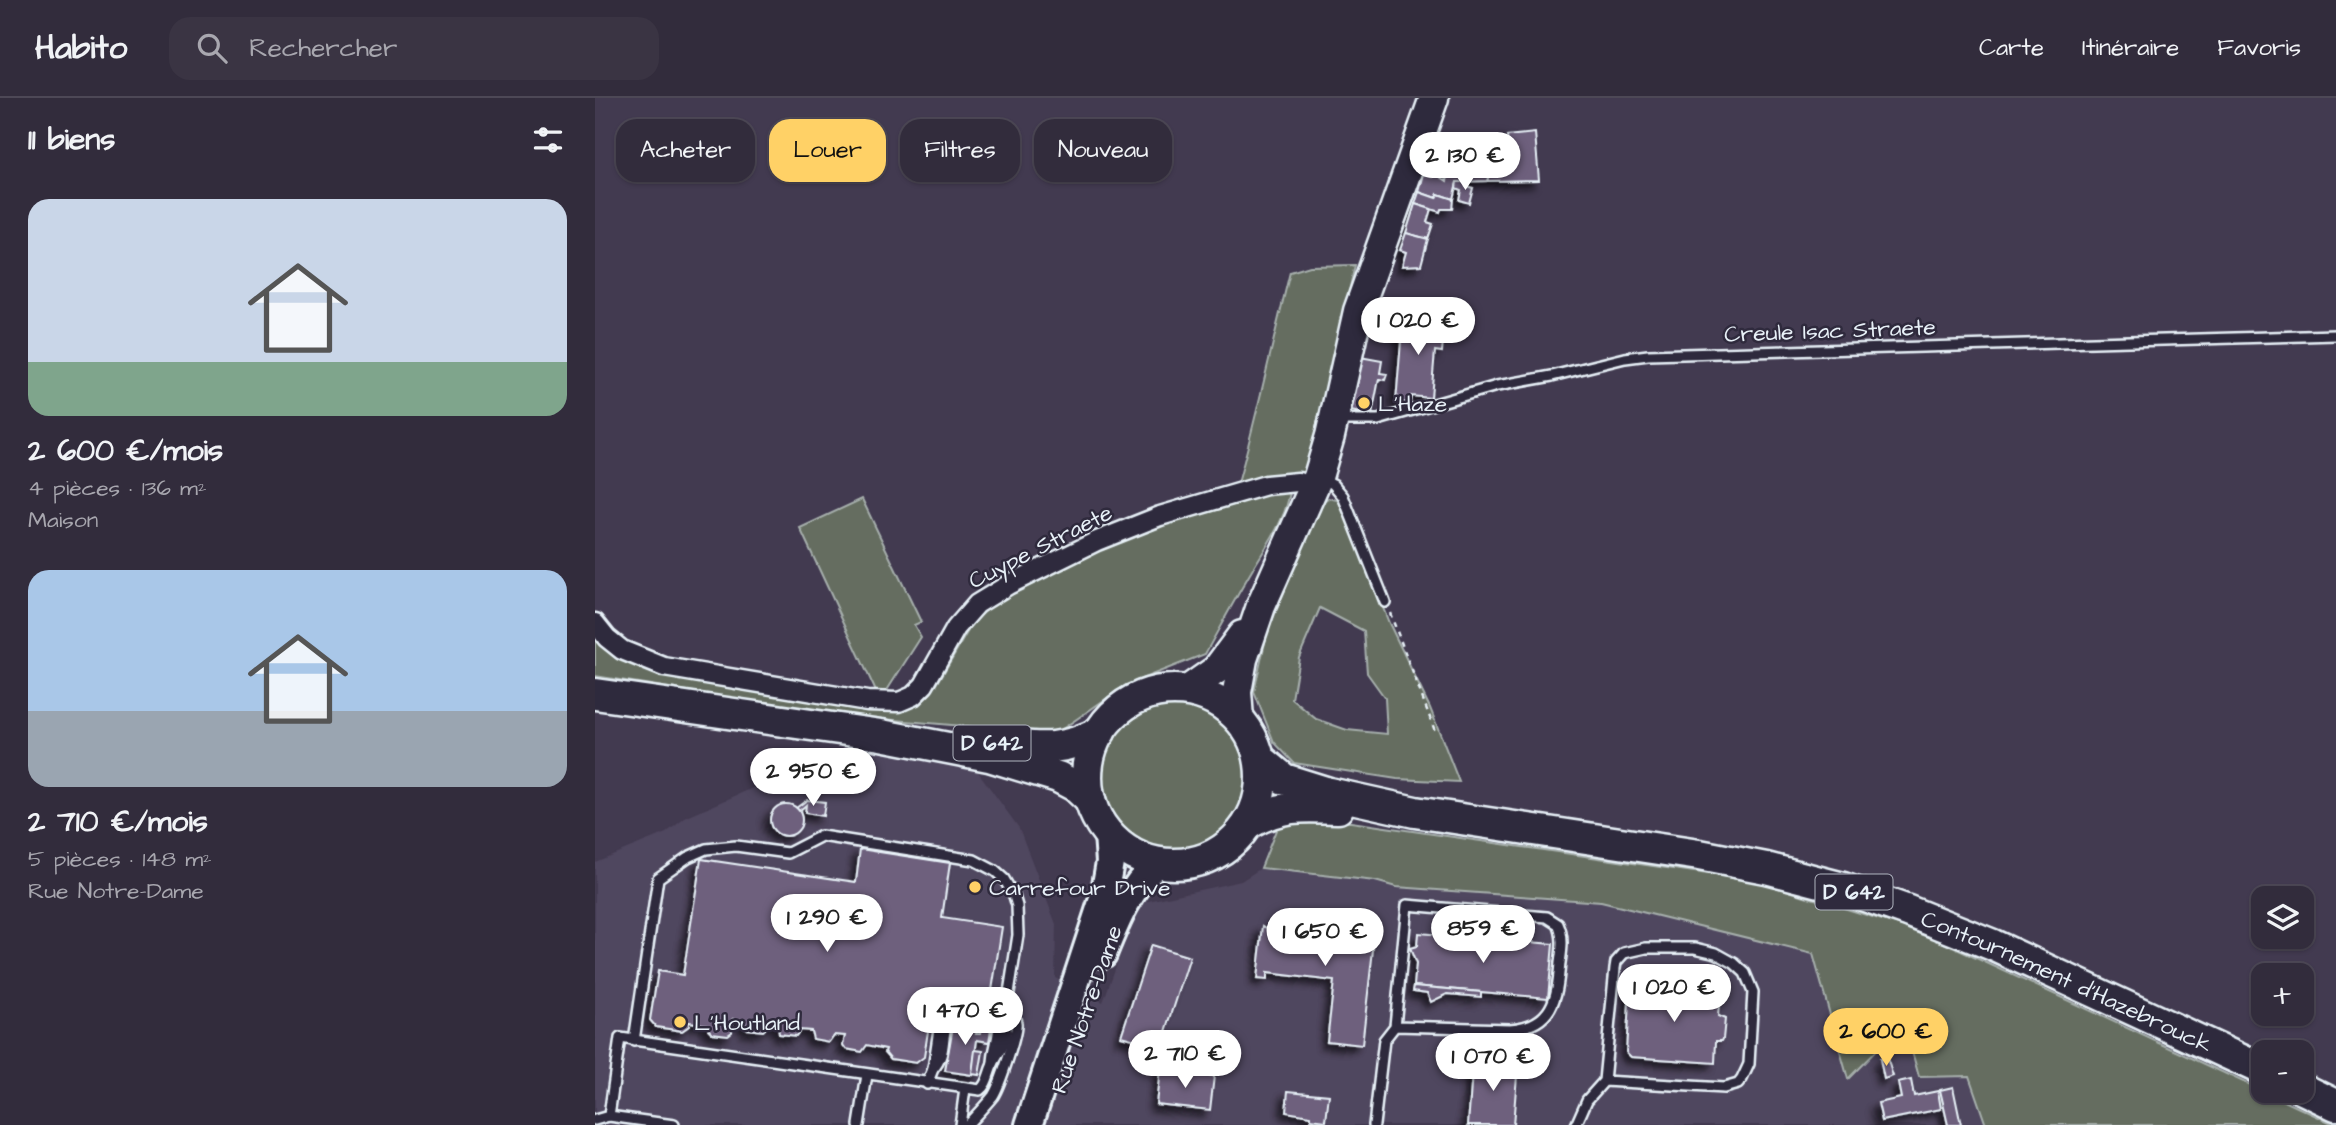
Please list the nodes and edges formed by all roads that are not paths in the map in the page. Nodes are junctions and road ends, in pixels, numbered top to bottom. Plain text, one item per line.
1 (1434, 98) edge
2 (2336, 335) edge
3 (1334, 420) junction
4 (1316, 481) junction
5 (1385, 602) road end
6 (1262, 607) junction
7 (595, 623) edge
8 (1186, 691) junction
9 (595, 694) edge
10 (1239, 719) junction
11 (1100, 732) junction
12 (881, 735) junction
13 (1260, 759) junction
14 (1090, 800) junction
15 (1415, 812) junction
16 (1248, 824) junction
17 (1108, 834) junction
18 (1157, 863) junction
19 (1006, 1012) junction
20 (1395, 1026) junction
21 (634, 1041) junction
22 (2251, 1064) edge
23 (933, 1069) junction
24 (867, 1075) junction
25 (1604, 1081) junction
26 (927, 1084) junction
27 (965, 1089) junction
28 (2314, 1094) edge
29 (2336, 1105) edge
30 (609, 1116) junction
31 (595, 1120) edge
32 (674, 1125) edge
33 (859, 1125) edge
34 (960, 1125) edge
35 (967, 1125) edge
36 (1029, 1125) edge
37 (1045, 1125) edge
38 (1374, 1125) edge
39 (1576, 1125) edge

1 - 3 main road
2 - 3 lane, Creule Isac Straete
3 - 4 main road
4 - 5 lane
4 - 6 main road
4 - 7 street, Cuype Straete
6 - 8 main road
6 - 10 main road
8 - 10 highway
8 - 11 highway
9 - 12 highway, D 642
10 - 13 highway
11 - 12 highway, D 642
11 - 14 highway
12 - 14 highway, D 642
13 - 15 highway, Contournement d'Hazebrouck / D 642
13 - 16 highway
14 - 17 highway
15 - 16 highway, Contournement d'Hazebrouck / D 642
15 - 22 highway, Contournement d'Hazebrouck / D 642
16 - 18 highway
17 - 18 highway
17 - 36 main road, Rue Notre-Dame
18 - 37 main road, Rue Notre-Dame
19 - 21 lane
19 - 23 lane
19 - 35 lane
20 - 20 lane
20 - 38 lane
21 - 24 lane
21 - 30 lane
23 - 26 lane
23 - 27 lane
24 - 26 lane
24 - 33 lane
25 - 25 lane
25 - 39 lane
26 - 27 lane
27 - 34 lane
28 - 29 highway
30 - 31 lane
30 - 32 lane

